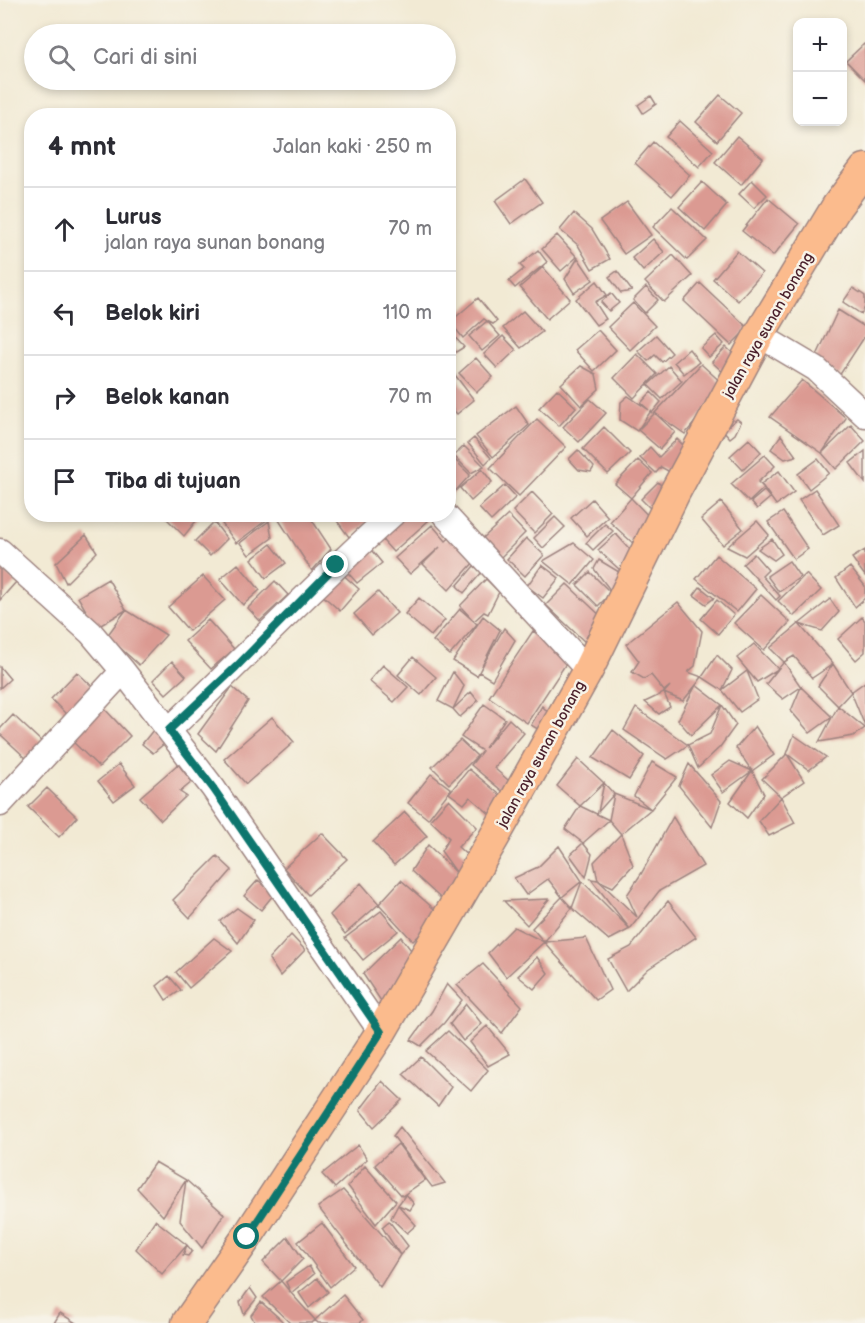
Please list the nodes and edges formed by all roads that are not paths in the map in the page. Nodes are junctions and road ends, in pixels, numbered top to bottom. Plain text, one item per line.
1 (865, 169) edge
2 (759, 334) junction
3 (865, 415) edge
4 (384, 522) edge
5 (451, 522) edge
6 (0, 551) edge
7 (588, 670) junction
8 (123, 671) junction
9 (169, 730) junction
10 (0, 804) edge
11 (381, 1032) junction
12 (187, 1323) edge

1 - 2 main road, jalan raya sunan bonang
2 - 3 street
2 - 7 main road, jalan raya sunan bonang
4 - 9 street
5 - 7 street
6 - 8 street
7 - 11 main road, jalan raya sunan bonang
8 - 9 street
8 - 10 street
9 - 11 street
11 - 12 main road, jalan raya sunan bonang

